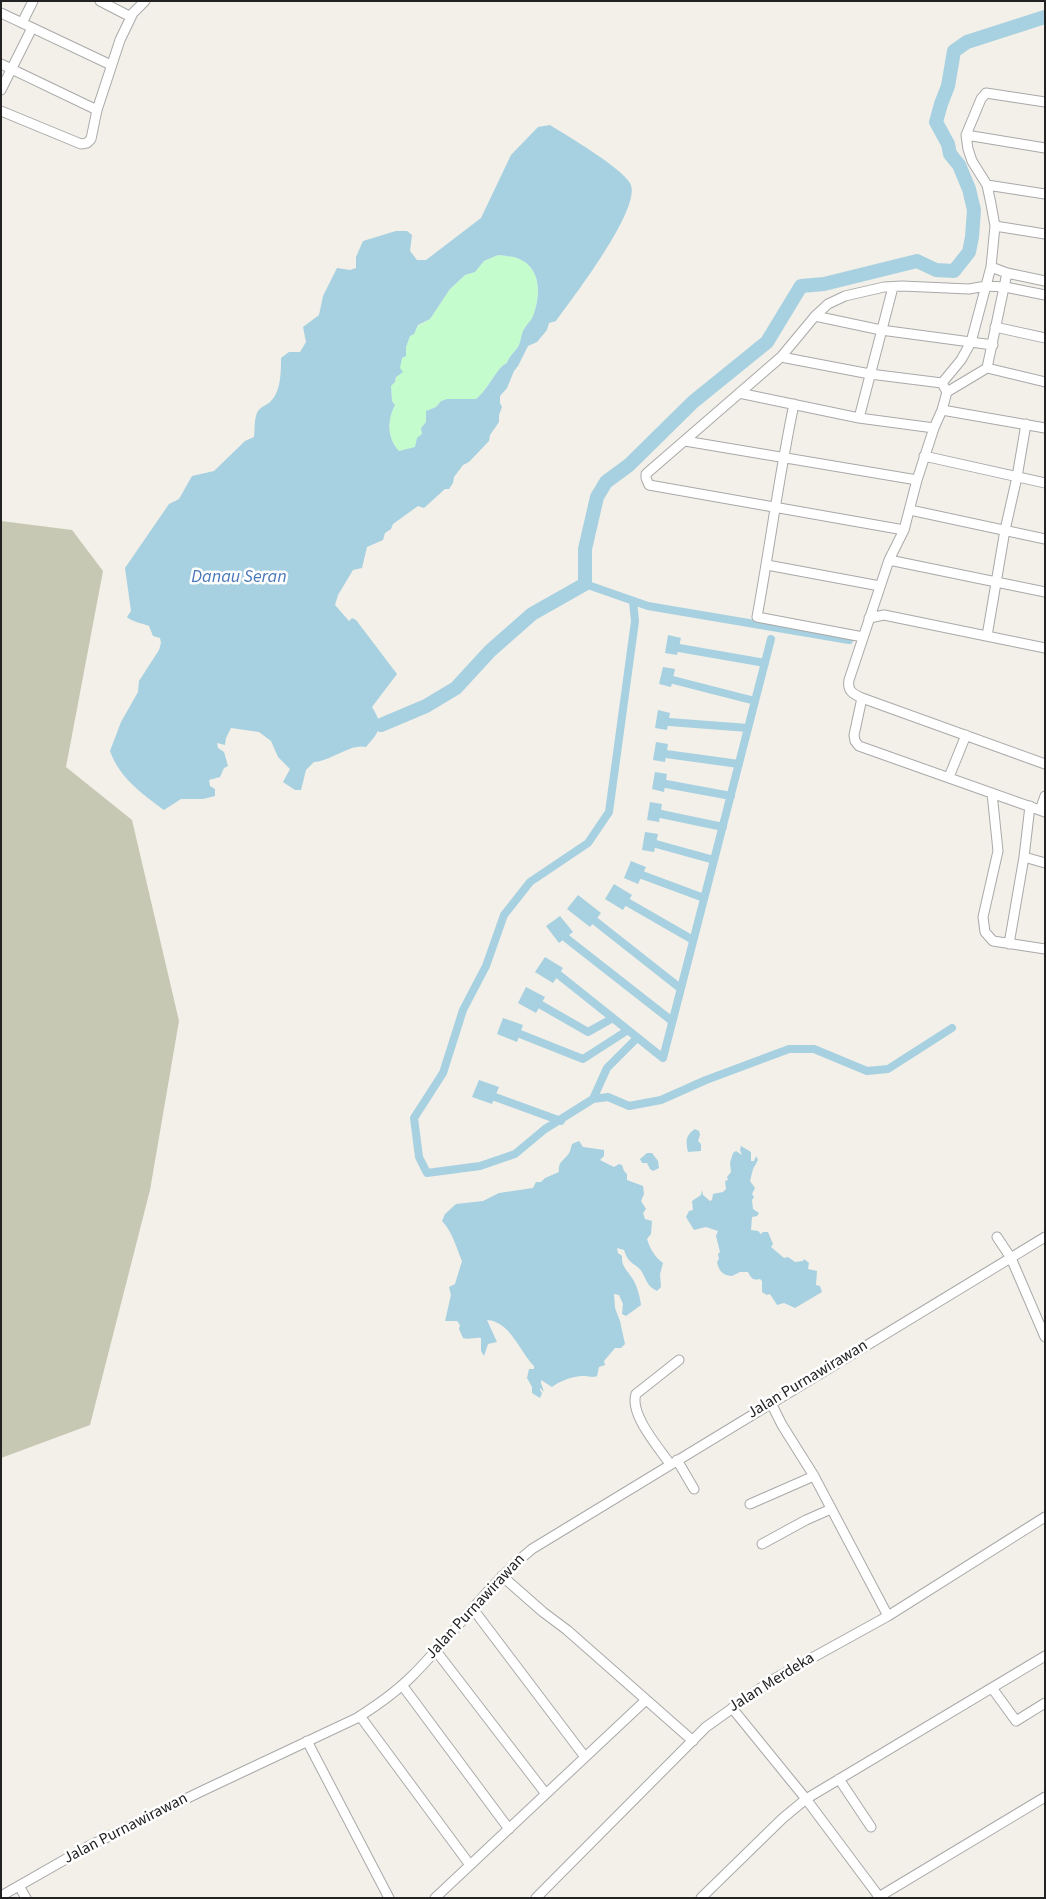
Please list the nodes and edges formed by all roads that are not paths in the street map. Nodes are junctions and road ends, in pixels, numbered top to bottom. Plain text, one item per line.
1 (34, 1) edge
2 (100, 1) edge
3 (145, 1) edge
4 (1, 13) edge
5 (131, 17) junction
6 (22, 23) junction
7 (32, 28) junction
8 (1, 64) edge
9 (111, 65) junction
10 (11, 69) junction
11 (1, 90) edge
12 (1045, 102) edge
13 (97, 110) junction
14 (1, 111) edge
15 (966, 136) junction
16 (1045, 148) edge
17 (987, 185) junction
18 (1045, 194) edge
19 (995, 226) junction
20 (1045, 234) edge
21 (991, 267) junction
22 (1007, 273) junction
23 (1045, 281) edge
24 (986, 286) junction
25 (893, 287) junction
26 (1004, 288) junction
27 (1045, 295) edge
28 (815, 316) junction
29 (995, 328) junction
30 (881, 330) junction
31 (1045, 338) edge
32 (971, 342) junction
33 (993, 345) junction
34 (781, 357) junction
35 (987, 368) junction
36 (870, 374) junction
37 (1045, 382) edge
38 (942, 383) junction
39 (947, 392) junction
40 (738, 393) junction
41 (794, 404) junction
42 (942, 410) junction
43 (859, 418) junction
44 (1026, 424) junction
45 (934, 428) junction
46 (1045, 428) edge
47 (685, 441) junction
48 (783, 456) junction
49 (924, 456) junction
50 (1017, 477) junction
51 (916, 480) junction
52 (1045, 483) edge
53 (774, 507) junction
54 (910, 510) junction
55 (904, 530) junction
56 (1004, 530) junction
57 (1045, 538) edge
58 (889, 560) junction
59 (767, 565) junction
60 (997, 582) junction
61 (880, 586) junction
62 (1045, 592) edge
63 (875, 601) junction
64 (884, 615) junction
65 (870, 618) junction
66 (988, 636) junction
67 (863, 637) junction
68 (1045, 648) edge
69 (862, 698) junction
70 (966, 735) junction
71 (1045, 764) edge
72 (949, 777) junction
73 (992, 792) junction
74 (1045, 796) edge
75 (1030, 806) junction
76 (1042, 811) edge
77 (1024, 857) junction
78 (1045, 863) edge
79 (1010, 944) junction
80 (1045, 949) edge
81 (997, 1237) dead end
82 (1045, 1237) edge
83 (1011, 1258) junction
84 (1045, 1337) edge
85 (679, 1360) dead end
86 (771, 1403) junction
87 (674, 1462) junction
88 (814, 1476) junction
89 (694, 1489) dead end
90 (750, 1504) dead end
91 (831, 1508) junction
92 (1045, 1517) edge
93 (762, 1544) dead end
94 (502, 1576) junction
95 (473, 1609) junction
96 (888, 1616) junction
97 (436, 1651) junction
98 (1045, 1656) edge
99 (402, 1685) junction
100 (992, 1688) junction
101 (646, 1700) junction
102 (1045, 1703) edge
103 (732, 1708) junction
104 (360, 1716) junction
105 (307, 1741) junction
106 (693, 1741) junction
107 (585, 1758) junction
108 (840, 1779) junction
109 (546, 1794) junction
110 (1045, 1798) edge
111 (806, 1799) junction
112 (871, 1827) dead end
113 (509, 1828) junction
114 (470, 1865) junction
115 (19, 1886) junction
116 (1, 1896) edge
117 (878, 1897) edge
118 (26, 1898) edge
119 (389, 1898) edge
120 (435, 1898) edge
121 (536, 1898) edge
122 (701, 1898) edge

1 - 6 street
2 - 5 street
3 - 5 street
4 - 6 street
5 - 9 street
6 - 7 street
7 - 9 street
7 - 10 street
8 - 10 street
9 - 13 street
10 - 11 street
10 - 13 street
12 - 15 street
13 - 14 street
15 - 16 street
15 - 17 street
17 - 18 street
17 - 19 street
19 - 20 street
19 - 21 street
21 - 22 street
21 - 24 street
22 - 23 street
22 - 26 street
24 - 25 street
24 - 26 street
24 - 32 street
25 - 28 street
25 - 30 street
26 - 27 street
26 - 29 street
28 - 30 street
28 - 34 street
29 - 31 street
29 - 33 street
30 - 32 street
30 - 36 street
32 - 33 street
32 - 38 street
33 - 35 street
34 - 36 street
34 - 40 street
35 - 37 street
35 - 39 street
36 - 38 street
36 - 43 street
38 - 39 street
39 - 42 street
40 - 41 street
40 - 47 street
41 - 43 street
41 - 48 street
42 - 44 street
42 - 45 street
43 - 45 street
44 - 46 street
44 - 50 street
45 - 49 street
47 - 48 street
47 - 53 street
48 - 51 street
48 - 53 street
49 - 50 street
49 - 51 street
50 - 52 street
50 - 56 street
51 - 54 street
53 - 55 street
53 - 59 street
54 - 55 street
54 - 56 street
55 - 58 street
56 - 57 street
56 - 60 street
58 - 60 street
58 - 61 street
59 - 61 street
59 - 67 street
60 - 62 street
60 - 66 street
61 - 63 street
63 - 64 street
63 - 65 street
64 - 65 street
64 - 66 street
65 - 67 street
66 - 68 street
67 - 69 street
69 - 70 street
69 - 72 street
70 - 71 street
70 - 72 street
72 - 73 street
73 - 75 street
73 - 79 street
74 - 76 street
75 - 76 street
75 - 77 street
77 - 78 street
77 - 79 street
79 - 80 street
81 - 83 street
82 - 83 street, Jalan Purnawirawan
83 - 84 street
83 - 86 street, Jalan Purnawirawan
85 - 87 street
86 - 87 street, Jalan Purnawirawan
86 - 88 street
87 - 89 street
87 - 94 street, Jalan Purnawirawan
88 - 90 street
88 - 91 street
91 - 93 street
91 - 96 street
92 - 96 street, Jalan Merdeka
94 - 95 street, Jalan Purnawirawan
94 - 101 street
95 - 97 street, Jalan Purnawirawan
95 - 107 street
96 - 103 street, Jalan Merdeka
97 - 99 street, Jalan Purnawirawan
97 - 109 street
98 - 100 street
99 - 104 street, Jalan Purnawirawan
99 - 113 street
100 - 102 street
100 - 108 street
101 - 106 street
101 - 107 street
103 - 106 street, Jalan Merdeka
103 - 111 street
104 - 105 street, Jalan Purnawirawan
104 - 114 street
105 - 115 street, Jalan Purnawirawan
105 - 119 street
106 - 121 street, Jalan Merdeka
107 - 109 street
108 - 111 street
108 - 112 street
109 - 113 street
110 - 117 street
111 - 117 street
111 - 122 street
113 - 114 street
114 - 120 street
115 - 116 street, Jalan Purnawirawan
115 - 118 street

